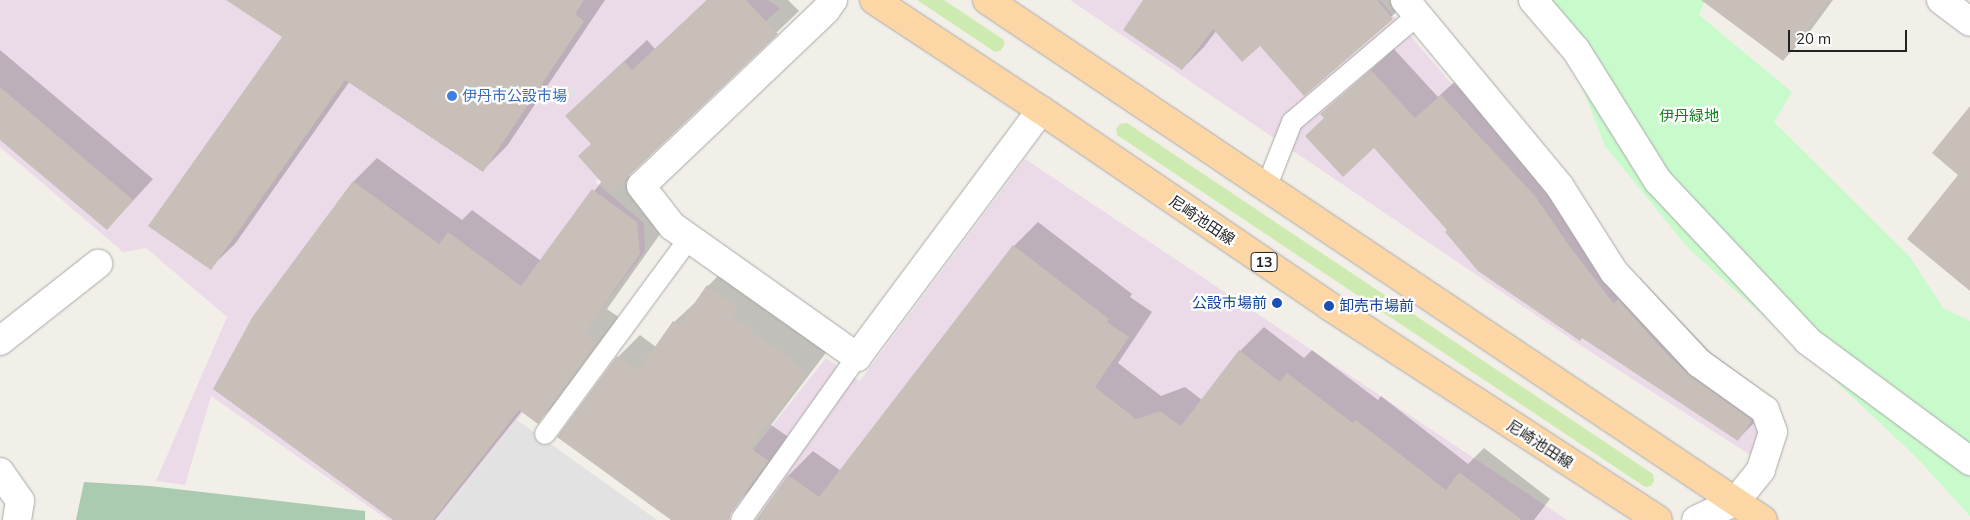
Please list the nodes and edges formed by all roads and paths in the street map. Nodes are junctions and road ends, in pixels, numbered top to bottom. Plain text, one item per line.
1 (833, 0) edge
2 (874, 0) edge
3 (987, 0) edge
4 (1533, 0) edge
5 (1941, 0) edge
6 (1412, 7) edge
7 (1970, 22) edge
8 (1041, 110) junction
9 (1266, 188) junction
10 (690, 239) junction
11 (98, 264) dead end
12 (0, 341) edge
13 (857, 357) junction
14 (545, 434) dead end
15 (1970, 461) edge
16 (0, 472) edge
17 (1736, 501) junction
18 (17, 520) edge
19 (741, 520) edge
20 (1658, 520) edge
21 (1696, 520) edge
22 (1763, 520) edge

1 - 10 street
2 - 8 main road, 尼崎池田線 / 13
3 - 9 main road
4 - 15 street
5 - 7 street
6 - 9 lane
6 - 17 street
8 - 13 street
8 - 20 main road, 尼崎池田線 / 13
9 - 17 main road
10 - 13 street
10 - 14 lane
11 - 12 street
13 - 19 lane
16 - 18 street
17 - 21 street
17 - 22 main road

